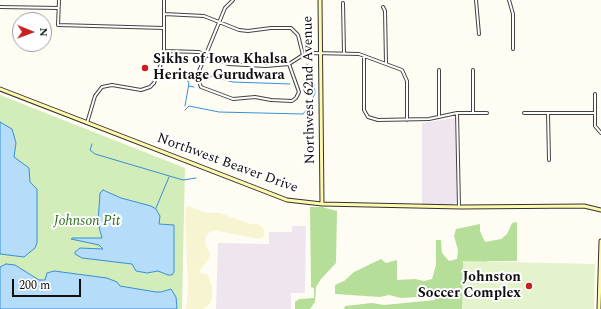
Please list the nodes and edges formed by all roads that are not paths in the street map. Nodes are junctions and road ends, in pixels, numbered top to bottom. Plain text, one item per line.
1 (59, 0) edge
2 (164, 0) edge
3 (233, 0) edge
4 (320, 0) edge
5 (476, 0) edge
6 (509, 0) edge
7 (343, 3) dead end
8 (0, 7) edge
9 (383, 7) dead end
10 (58, 8) junction
11 (164, 14) junction
12 (219, 21) junction
13 (164, 28) junction
14 (479, 34) dead end
15 (513, 48) dead end
16 (164, 51) junction
17 (321, 52) junction
18 (344, 53) junction
19 (206, 54) junction
20 (303, 55) junction
21 (364, 56) junction
22 (386, 63) junction
23 (289, 64) junction
24 (439, 70) dead end
25 (473, 70) dead end
26 (0, 89) edge
27 (594, 94) dead end
28 (457, 113) junction
29 (473, 113) junction
30 (487, 113) dead end
31 (524, 113) dead end
32 (548, 113) junction
33 (595, 113) junction
34 (439, 117) junction
35 (407, 120) junction
36 (86, 123) junction
37 (601, 133) edge
38 (549, 160) dead end
39 (322, 204) junction
40 (458, 207) junction
41 (601, 210) edge
42 (601, 242) edge
43 (599, 309) edge

1 - 10 street
2 - 11 street
3 - 12 street
4 - 17 main road, Northwest 62nd Avenue
5 - 14 street
6 - 15 street
7 - 18 street
8 - 10 street
9 - 22 street
10 - 13 street
11 - 12 street
11 - 13 street
12 - 19 street
12 - 20 street
13 - 16 street
16 - 19 street
16 - 36 street
17 - 18 street
17 - 20 street
17 - 39 main road, Northwest 62nd Avenue
18 - 21 street
19 - 23 street
19 - 23 street
20 - 23 street
21 - 22 street
21 - 35 street
22 - 35 street
24 - 34 street
25 - 29 street
26 - 36 main road, Northwest Beaver Drive
27 - 33 street
28 - 29 street
28 - 34 street
28 - 40 street
29 - 30 street
31 - 32 street
32 - 33 street
32 - 38 street
33 - 37 street
34 - 35 street
36 - 39 main road, Northwest Beaver Drive
39 - 40 main road, Northwest Beaver Drive
40 - 41 main road, Northwest Beaver Drive
42 - 43 main road

